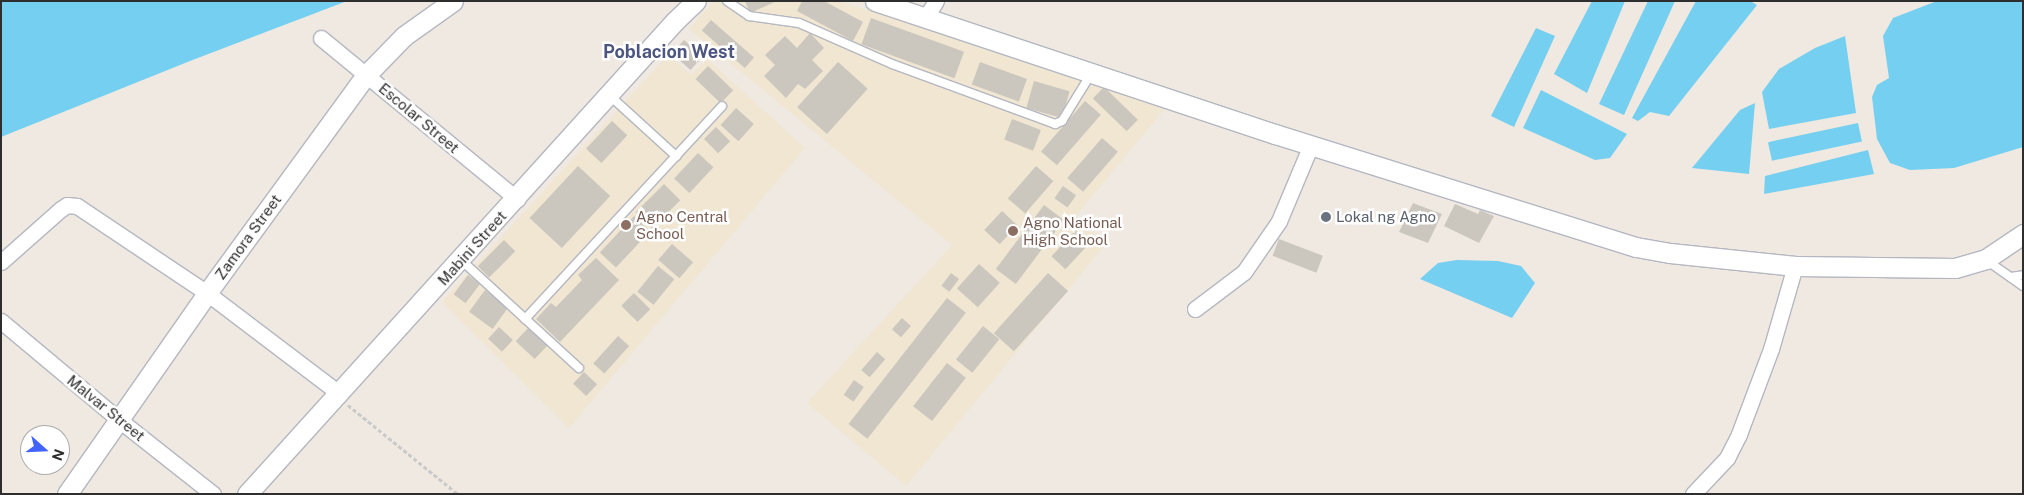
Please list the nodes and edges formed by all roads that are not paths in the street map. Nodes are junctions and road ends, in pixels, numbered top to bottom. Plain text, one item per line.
1 (453, 1) edge
2 (696, 1) edge
3 (727, 1) edge
4 (875, 1) edge
5 (936, 1) edge
6 (925, 18) junction
7 (321, 38) dead end
8 (1092, 73) junction
9 (366, 75) junction
10 (609, 95) junction
11 (722, 106) dead end
12 (1311, 145) junction
13 (676, 156) junction
14 (517, 199) junction
15 (2023, 234) edge
16 (461, 260) junction
17 (1986, 260) junction
18 (1, 262) edge
19 (1795, 266) junction
20 (2023, 275) edge
21 (2011, 277) junction
22 (2023, 286) edge
23 (207, 293) junction
24 (1195, 309) dead end
25 (525, 319) junction
26 (1, 320) edge
27 (579, 368) dead end
28 (338, 395) junction
29 (118, 419) junction
30 (67, 494) edge
31 (213, 494) edge
32 (247, 494) edge
33 (1693, 494) edge

1 - 9 street, Zamora Street
2 - 10 street, Mabini Street
3 - 8 lane
4 - 6 street
5 - 6 street
6 - 8 street
7 - 9 street, Escolar Street
8 - 12 street
9 - 14 street, Escolar Street
9 - 23 street, Zamora Street
10 - 13 lane
10 - 14 street, Mabini Street
11 - 13 lane
12 - 19 street
12 - 24 street
13 - 25 lane
14 - 16 street, Mabini Street
15 - 17 street
16 - 25 lane
16 - 28 street, Mabini Street
17 - 19 street
17 - 21 lane
18 - 23 street
19 - 33 street
20 - 21 lane
21 - 22 lane
23 - 28 street
23 - 29 street, Zamora Street
25 - 27 lane
26 - 29 street, Malvar Street
28 - 32 street, Mabini Street
29 - 30 street, Zamora Street
29 - 31 street, Malvar Street

